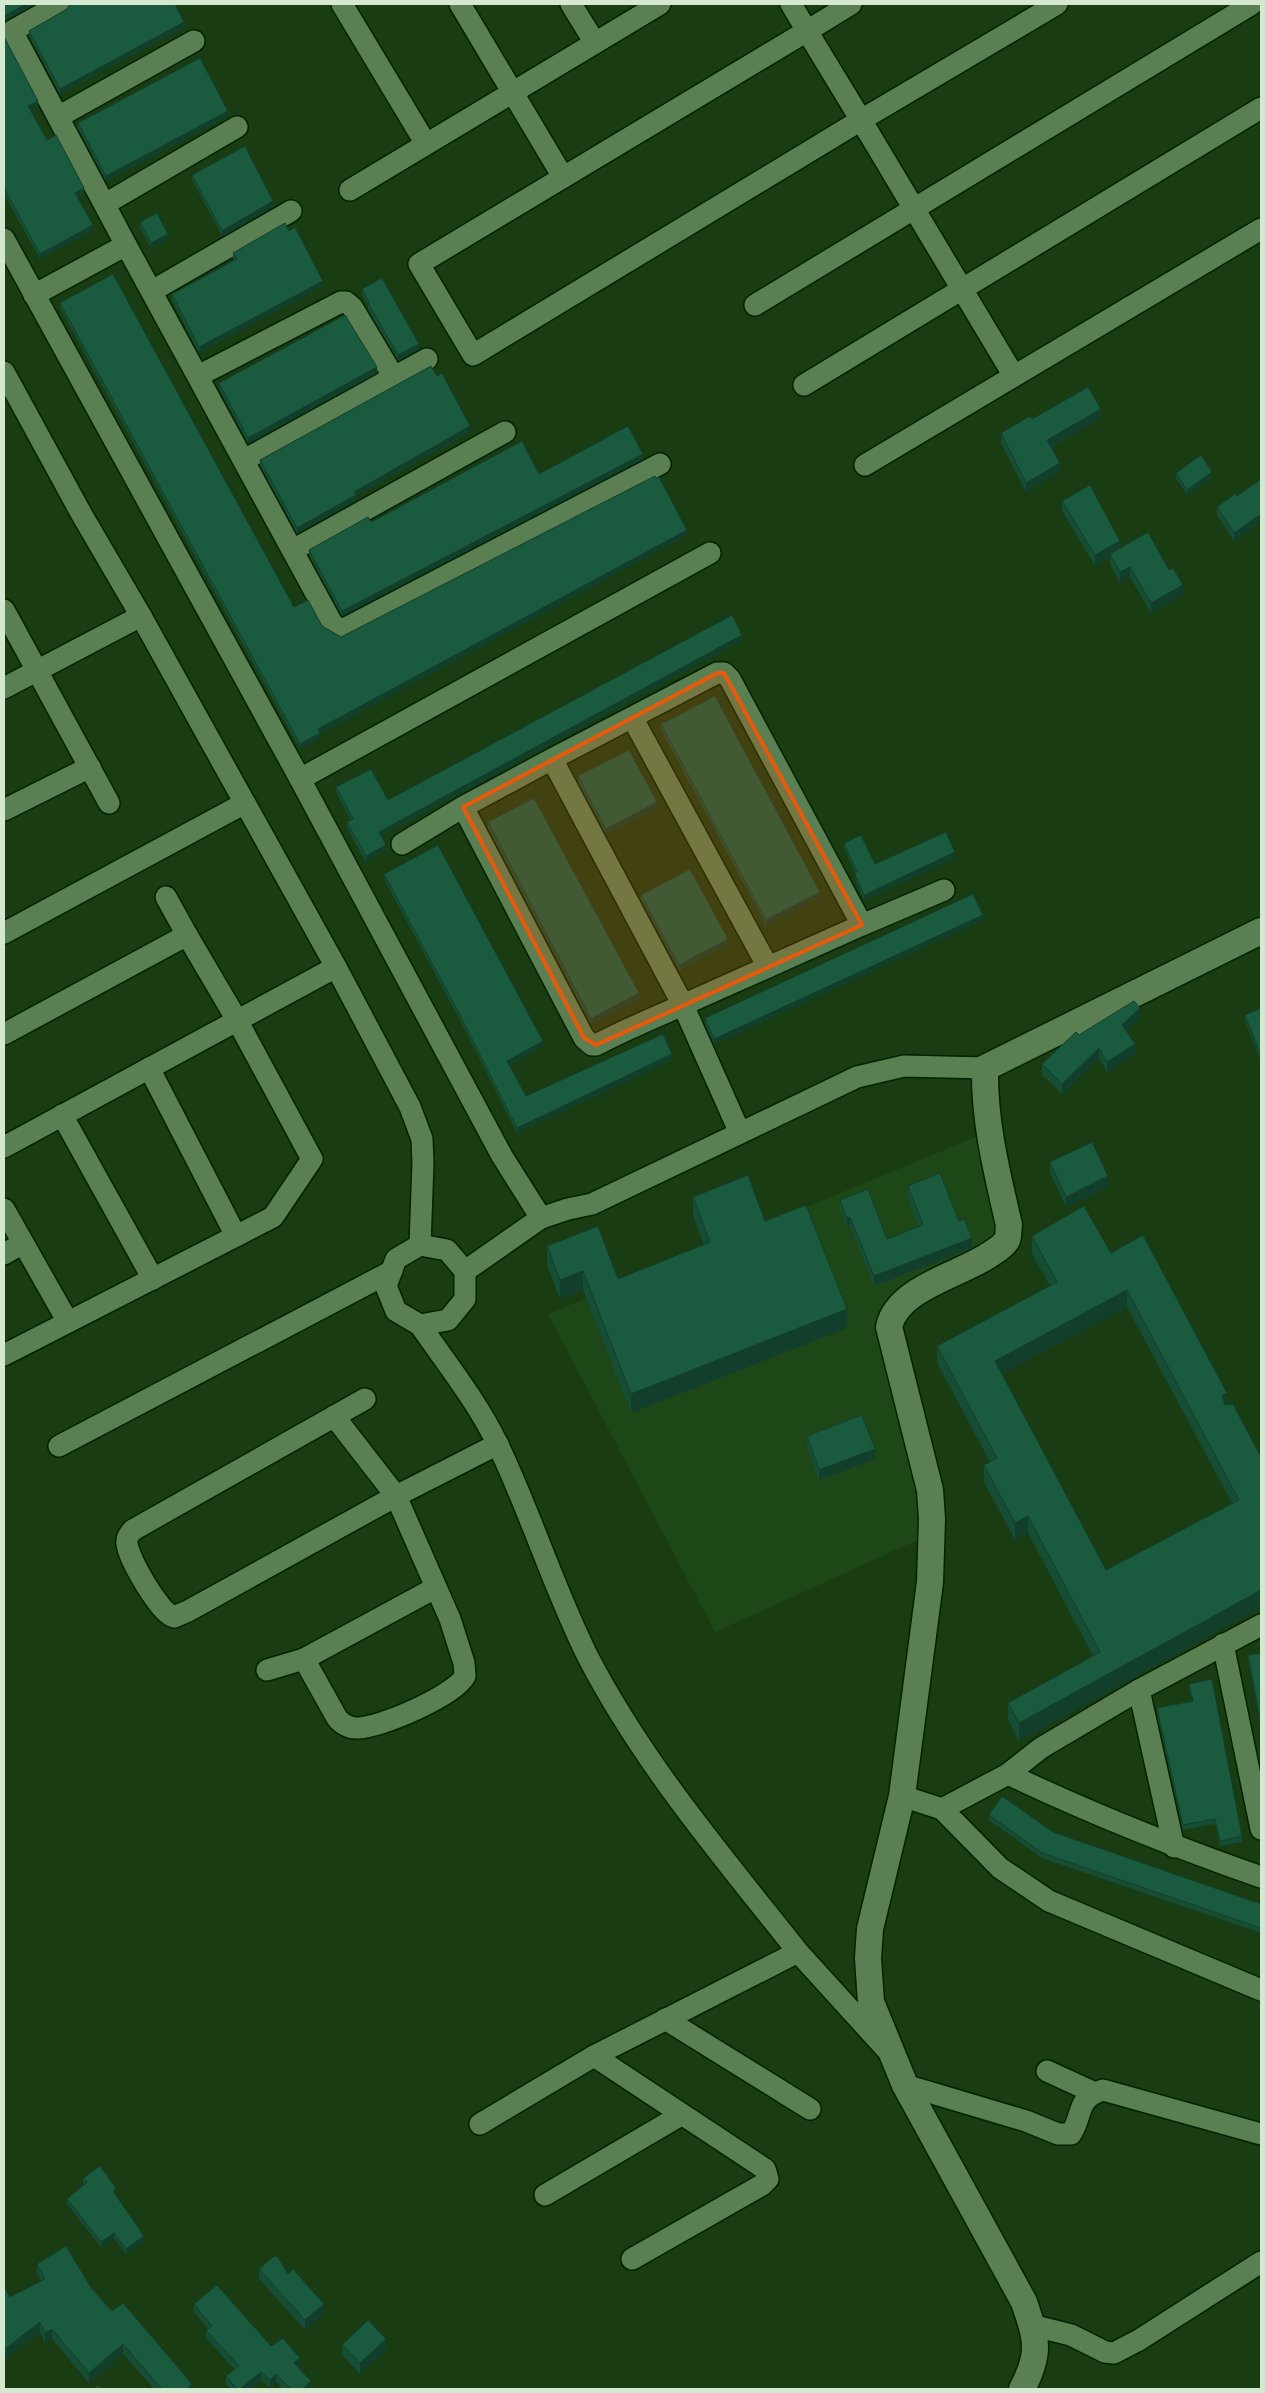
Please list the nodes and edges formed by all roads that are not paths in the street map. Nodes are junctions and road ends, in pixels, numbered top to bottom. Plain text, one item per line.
1 (60, 4) edge
2 (342, 4) edge
3 (460, 4) edge
4 (571, 4) edge
5 (660, 4) edge
6 (791, 4) edge
7 (851, 4) edge
8 (1057, 4) edge
9 (1252, 4) edge
10 (807, 30) junction
11 (8, 33) edge
12 (194, 41) dead end
13 (595, 43) junction
14 (513, 92) junction
15 (1261, 108) edge
16 (58, 117) junction
17 (861, 120) junction
18 (237, 127) dead end
19 (426, 144) junction
20 (563, 177) junction
21 (350, 190) dead end
22 (105, 204) junction
23 (913, 209) junction
24 (291, 211) dead end
25 (1261, 229) edge
26 (4, 239) edge
27 (126, 245) junction
28 (962, 289) junction
29 (152, 291) junction
30 (34, 295) junction
31 (755, 305) dead end
32 (427, 359) dead end
33 (4, 372) edge
34 (198, 376) junction
35 (1014, 376) junction
36 (387, 380) junction
37 (804, 385) dead end
38 (505, 432) dead end
39 (244, 460) junction
40 (660, 464) dead end
41 (865, 465) dead end
42 (293, 550) junction
43 (710, 553) dead end
44 (4, 610) edge
45 (141, 616) junction
46 (37, 670) junction
47 (4, 688) edge
48 (632, 719) junction
49 (552, 759) junction
50 (90, 767) junction
51 (300, 779) junction
52 (109, 803) dead end
53 (245, 803) junction
54 (463, 807) junction
55 (4, 810) edge
56 (402, 844) dead end
57 (944, 890) dead end
58 (166, 897) dead end
59 (862, 925) junction
60 (1261, 931) edge
61 (4, 933) edge
62 (187, 934) junction
63 (336, 966) junction
64 (768, 967) junction
65 (683, 1005) junction
66 (237, 1020) junction
67 (4, 1034) edge
68 (150, 1068) junction
69 (985, 1068) junction
70 (62, 1116) junction
71 (740, 1133) junction
72 (4, 1147) edge
73 (4, 1208) edge
74 (541, 1218) junction
75 (236, 1236) junction
76 (24, 1243) junction
77 (420, 1246) junction
78 (4, 1254) edge
79 (465, 1270) junction
80 (392, 1271) junction
81 (153, 1279) junction
82 (68, 1322) junction
83 (420, 1325) junction
84 (4, 1355) edge
85 (365, 1399) dead end
86 (334, 1416) junction
87 (498, 1444) junction
88 (58, 1446) dead end
89 (396, 1496) junction
90 (435, 1588) junction
91 (1261, 1625) edge
92 (1223, 1644) junction
93 (304, 1659) junction
94 (268, 1670) dead end
95 (1139, 1690) junction
96 (1008, 1774) junction
97 (902, 1796) junction
98 (942, 1809) junction
99 (1261, 1829) edge
100 (1174, 1847) junction
101 (1261, 1877) edge
102 (798, 1952) junction
103 (1261, 1990) edge
104 (665, 2020) junction
105 (594, 2056) junction
106 (894, 2058) junction
107 (1048, 2071) dead end
108 (905, 2085) junction
109 (1094, 2093) junction
110 (810, 2109) dead end
111 (681, 2115) junction
112 (480, 2124) dead end
113 (1261, 2134) edge
114 (545, 2195) dead end
115 (632, 2259) dead end
116 (1261, 2262) edge
117 (1031, 2325) junction
118 (1022, 2389) edge

1 - 11 street
2 - 19 street
3 - 14 street
4 - 13 street
5 - 13 street
6 - 10 street
7 - 10 street
8 - 17 street
9 - 23 street
10 - 17 street
10 - 20 street
11 - 16 street
12 - 16 street
13 - 14 street
14 - 19 street
14 - 20 street
15 - 28 street
16 - 22 street
17 - 20 street
17 - 23 street
18 - 22 street
19 - 21 street
22 - 27 street
23 - 28 street
23 - 31 street
24 - 29 street
25 - 35 street
26 - 30 street
27 - 29 street
27 - 30 street
28 - 35 street
28 - 37 street
29 - 34 street
30 - 51 street
32 - 36 street
33 - 45 street
34 - 36 street
34 - 39 street
35 - 41 street
36 - 39 street
38 - 42 street
39 - 42 street
40 - 42 street
43 - 51 street
44 - 46 street
45 - 46 street
45 - 53 street
46 - 47 street
46 - 50 street
48 - 49 street
48 - 59 street
48 - 64 street
49 - 54 street
49 - 65 street
50 - 52 street
50 - 55 street
51 - 74 street
53 - 61 street
53 - 63 street
54 - 56 street
54 - 65 street
57 - 59 street
58 - 62 street
59 - 64 street
60 - 69 street
62 - 66 street
62 - 67 street
63 - 66 street
63 - 77 street
64 - 65 street
65 - 71 street
66 - 68 street
66 - 75 street
68 - 70 street
68 - 75 street
69 - 71 street
69 - 97 street
70 - 72 street
70 - 81 street
71 - 74 street
73 - 76 street
74 - 79 street
75 - 81 street
76 - 78 street
76 - 82 street
77 - 79 street
77 - 80 street
79 - 83 street
80 - 83 street
80 - 88 street
81 - 82 street
82 - 84 street
83 - 87 street
85 - 86 street
86 - 89 street
86 - 89 street
87 - 89 street
87 - 102 street
89 - 90 street
90 - 93 street
90 - 93 street
91 - 92 street
92 - 95 street
92 - 99 street
93 - 94 street
95 - 96 street
95 - 100 street
96 - 98 street
96 - 100 street
97 - 98 street
97 - 106 street
98 - 103 street
100 - 101 street
102 - 104 street
102 - 106 street
104 - 105 street
104 - 110 street
105 - 111 street
105 - 112 street
106 - 108 street
107 - 109 street
108 - 109 street
108 - 117 street
109 - 113 street
111 - 114 street
111 - 115 street
116 - 117 street
117 - 118 street

